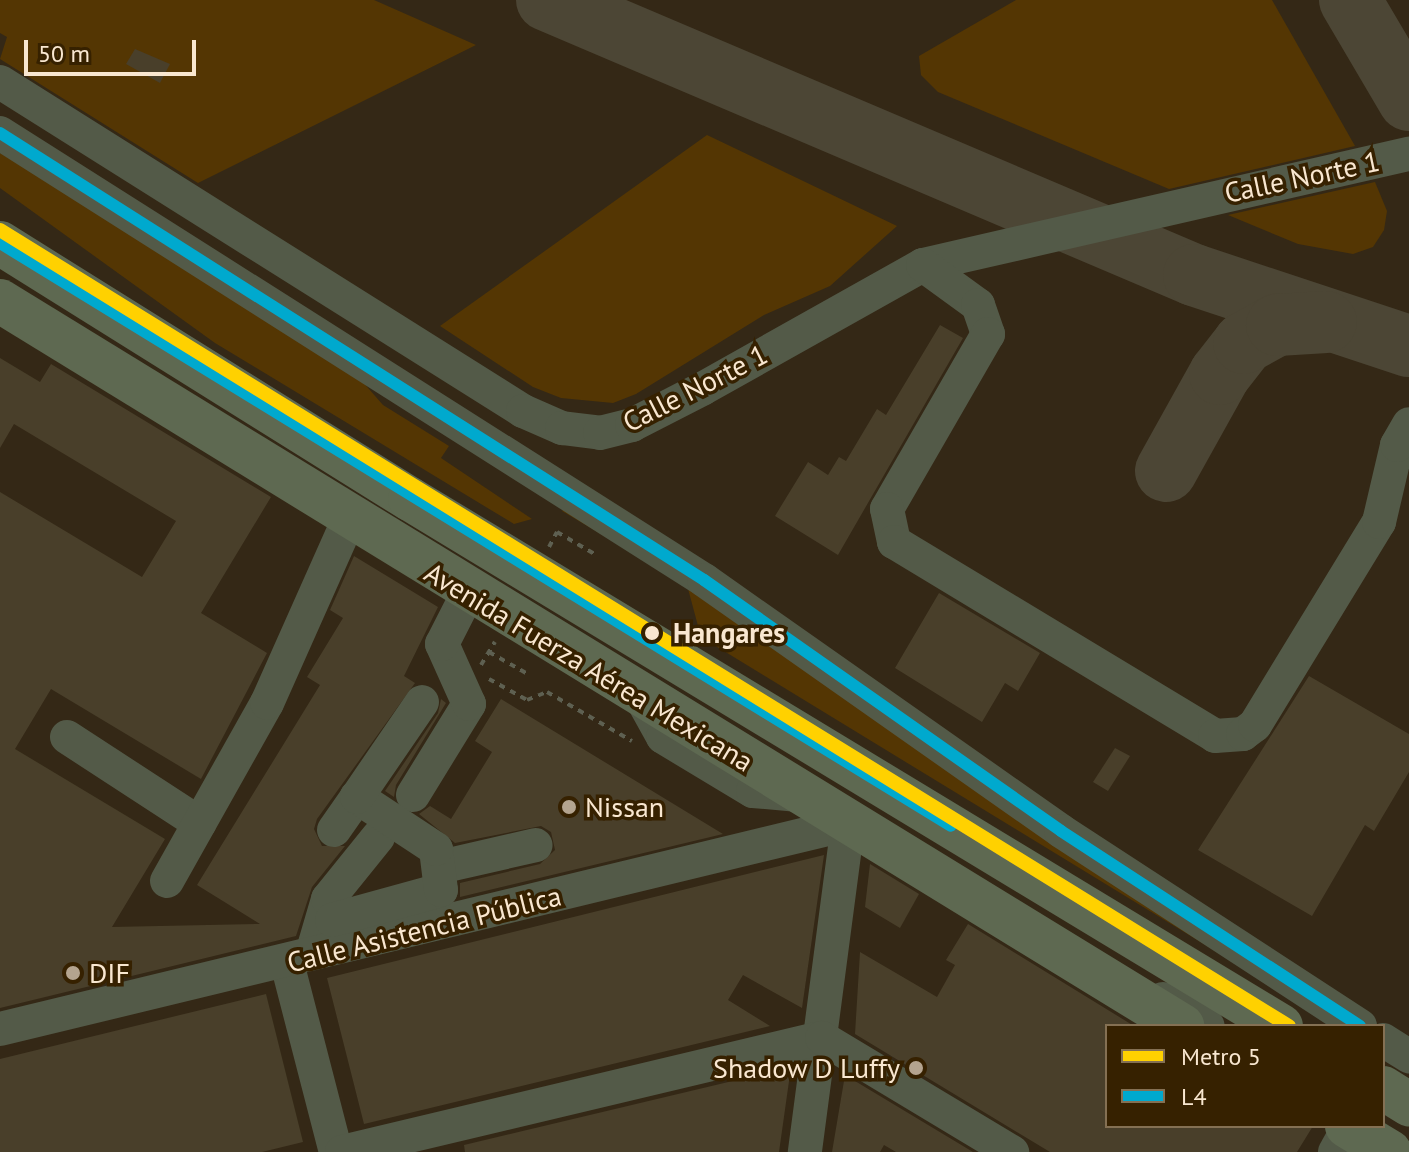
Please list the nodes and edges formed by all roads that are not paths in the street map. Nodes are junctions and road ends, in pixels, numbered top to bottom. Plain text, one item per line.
1 (0, 82) edge
2 (0, 133) edge
3 (1409, 154) edge
4 (0, 243) edge
5 (0, 256) edge
6 (923, 265) junction
7 (0, 286) edge
8 (0, 301) edge
9 (1409, 424) edge
10 (349, 519) junction
11 (468, 593) junction
12 (422, 702) dead end
13 (67, 737) dead end
14 (413, 795) dead end
15 (357, 797) junction
16 (199, 823) junction
17 (848, 824) junction
18 (334, 830) dead end
19 (378, 837) dead end
20 (536, 845) dead end
21 (440, 867) junction
22 (167, 881) dead end
23 (312, 940) junction
24 (1179, 1024) edge
25 (1205, 1024) edge
26 (1249, 1024) edge
27 (1278, 1024) edge
28 (1357, 1024) edge
29 (0, 1029) edge
30 (822, 1038) junction
31 (1385, 1041) edge
32 (1409, 1056) edge
33 (1385, 1089) edge
34 (1409, 1104) edge
35 (1409, 1121) edge
36 (1385, 1124) edge
37 (1358, 1128) edge
38 (1359, 1128) edge
39 (1409, 1148) edge
40 (339, 1152) edge
41 (805, 1152) edge
42 (1012, 1152) edge
43 (1390, 1152) edge

1 - 6 street, Calle Norte 1
2 - 28 street
3 - 6 street, Calle Norte 1
4 - 27 main road, Avenida Fuerza Aérea Mexicana
5 - 26 street
6 - 9 street
7 - 25 street
8 - 10 main road, Avenida Fuerza Aérea Mexicana
10 - 11 main road, Avenida Fuerza Aérea Mexicana
10 - 16 street
11 - 14 street
11 - 17 main road, Avenida Fuerza Aérea Mexicana
12 - 15 street, bridge
13 - 16 street
15 - 18 street
15 - 21 street, bridge
16 - 22 street
17 - 23 street, Calle Asistencia Pública
17 - 24 main road, Avenida Fuerza Aérea Mexicana
17 - 30 street
19 - 23 street
20 - 21 street
21 - 23 street, bridge
23 - 29 street, Calle Asistencia Pública
23 - 40 street
30 - 40 street
30 - 41 street
30 - 42 street
31 - 32 street
33 - 34 main road
35 - 36 street
37 - 43 main road
38 - 39 street

